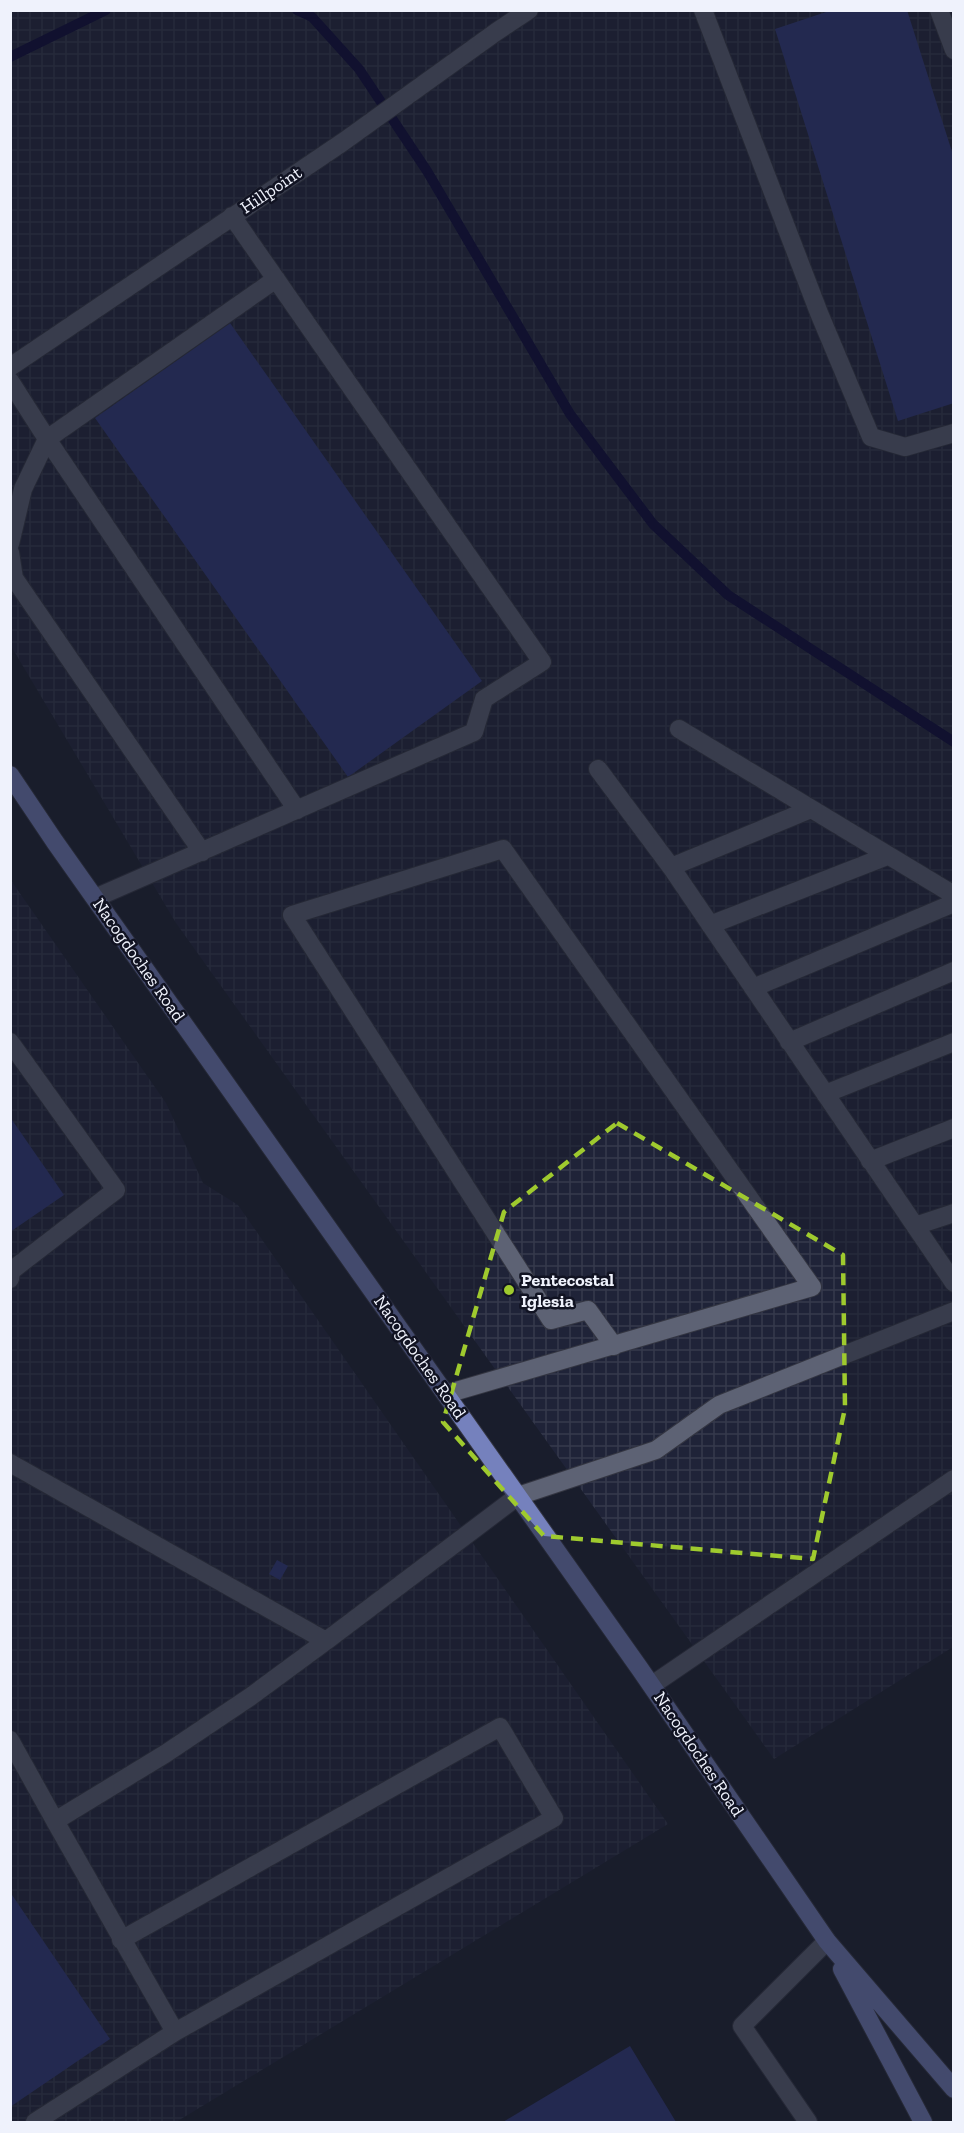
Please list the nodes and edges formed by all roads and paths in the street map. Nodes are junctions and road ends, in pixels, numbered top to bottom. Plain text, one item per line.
1 (530, 10) edge
2 (939, 10) edge
3 (706, 11) edge
4 (954, 50) edge
5 (232, 216) junction
6 (276, 279) junction
7 (10, 367) edge
8 (10, 381) edge
9 (954, 433) edge
10 (47, 439) junction
11 (10, 544) edge
12 (10, 552) edge
13 (679, 729) dead end
14 (598, 769) dead end
15 (10, 774) edge
16 (811, 809) junction
17 (297, 810) junction
18 (202, 852) junction
19 (887, 856) junction
20 (671, 867) junction
21 (954, 895) edge
22 (95, 898) junction
23 (954, 903) edge
24 (710, 926) junction
25 (954, 971) edge
26 (753, 988) junction
27 (10, 1042) edge
28 (789, 1042) junction
29 (954, 1042) edge
30 (825, 1094) junction
31 (954, 1128) edge
32 (870, 1161) junction
33 (954, 1212) edge
34 (915, 1226) junction
35 (11, 1274) edge
36 (954, 1283) edge
37 (954, 1311) edge
38 (614, 1346) junction
39 (446, 1394) junction
40 (10, 1463) edge
41 (954, 1479) edge
42 (518, 1496) junction
43 (326, 1641) junction
44 (652, 1685) junction
45 (10, 1740) edge
46 (55, 1821) junction
47 (121, 1940) junction
48 (827, 1941) junction
49 (175, 2032) junction
50 (954, 2089) edge
51 (35, 2122) edge
52 (808, 2122) edge
53 (923, 2122) edge

1 - 5 street, Hillpoint
2 - 4 street
3 - 9 street
5 - 6 street
5 - 7 street, Hillpoint
6 - 10 street
6 - 17 street
8 - 10 street
10 - 11 street
10 - 17 street
12 - 18 street
13 - 16 street
14 - 20 street
15 - 22 main road, Nacogdoches Road
16 - 19 street
16 - 20 street
17 - 18 street
18 - 22 street
19 - 21 street
19 - 24 street
20 - 24 street
22 - 39 main road, Nacogdoches Road
23 - 26 street
24 - 26 street
25 - 28 street
26 - 28 street
27 - 35 street
28 - 30 street
29 - 30 street
30 - 32 street
31 - 32 street
32 - 34 street
33 - 34 street
34 - 36 street
37 - 42 street
38 - 38 street
38 - 39 street
39 - 42 main road, Nacogdoches Road
40 - 43 street
41 - 44 street
42 - 43 street
42 - 44 main road, Nacogdoches Road
43 - 46 street
44 - 48 main road, Nacogdoches Road
45 - 46 street
46 - 47 street
47 - 49 street
47 - 49 street
48 - 50 main road, Nacogdoches Road
48 - 52 street
48 - 53 main road, Nacogdoches Road
49 - 51 street

